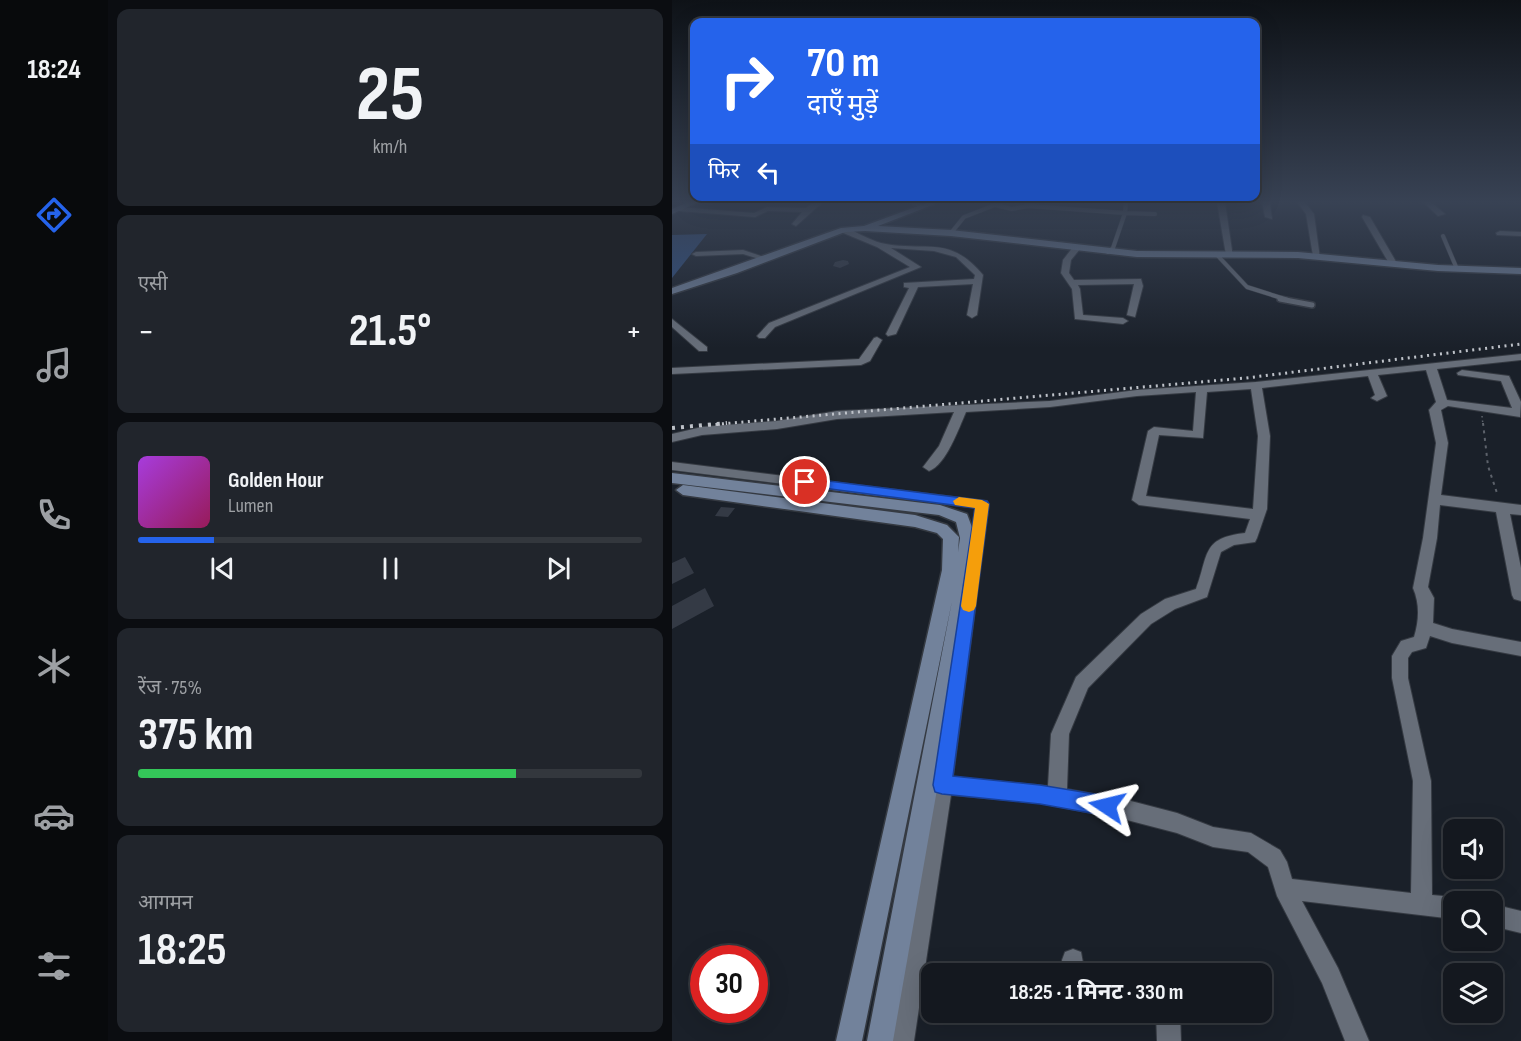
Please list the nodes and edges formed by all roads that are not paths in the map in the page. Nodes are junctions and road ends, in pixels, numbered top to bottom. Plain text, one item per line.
1 (789, 251) edge
2 (889, 251) edge
3 (941, 251) edge
4 (1075, 251) edge
5 (1093, 251) edge
6 (1229, 251) edge
7 (1316, 251) edge
8 (1386, 251) edge
9 (1449, 251) edge
10 (1108, 252) joint
11 (696, 254) dead end
12 (1230, 255) junction
13 (1218, 256) junction
14 (1317, 256) junction
15 (766, 259) junction
16 (1395, 265) junction
17 (1457, 269) junction
18 (1521, 270) edge
19 (734, 271) junction
20 (978, 281) junction
21 (1071, 283) junction
22 (672, 291) edge
23 (672, 297) edge
24 (1312, 304) dead end
25 (972, 315) dead end
26 (672, 322) edge
27 (891, 334) dead end
28 (762, 336) dead end
29 (878, 340) dead end
30 (703, 349) dead end
31 (1521, 357) edge
32 (1431, 368) junction
33 (672, 371) edge
34 (1462, 373) dead end
35 (1372, 374) junction
36 (1256, 385) junction
37 (1202, 389) junction
38 (1377, 398) dead end
39 (1442, 403) junction
40 (962, 408) junction
41 (1521, 414) edge
42 (672, 438) edge
43 (672, 466) edge
44 (929, 467) dead end
45 (672, 478) edge
46 (672, 488) edge
47 (1434, 499) junction
48 (1502, 507) junction
49 (1521, 510) edge
50 (1258, 516) junction
51 (1519, 595) dead end
52 (1425, 627) junction
53 (1521, 648) edge
54 (942, 785) junction
55 (1058, 797) junction
56 (1284, 889) junction
57 (1421, 905) junction
58 (1443, 907) edge
59 (1503, 918) edge
60 (1521, 922) edge
61 (1168, 1023) edge
62 (849, 1041) edge
63 (880, 1041) edge
64 (902, 1041) edge
65 (1169, 1041) edge
66 (1357, 1041) edge

1 - 15 street
2 - 28 street
3 - 20 street
4 - 21 street
5 - 10 street
6 - 12 street
7 - 14 street
8 - 16 street
9 - 17 lane
10 - 13 street
11 - 15 street
12 - 13 street
12 - 14 street
13 - 24 lane
14 - 16 street
15 - 19 street
16 - 17 street
17 - 18 street
19 - 22 street
19 - 23 street
20 - 25 street
20 - 27 street
21 - 21 street
26 - 30 street
29 - 33 street
31 - 32 street
32 - 35 street
32 - 39 street
34 - 41 street
35 - 36 street
35 - 38 street
36 - 37 street
36 - 50 street
37 - 40 street
37 - 50 street
39 - 41 street
39 - 47 street
40 - 42 street
40 - 44 street
43 - 54 street
45 - 63 street
46 - 62 street
47 - 48 street
47 - 52 street
48 - 49 street
48 - 51 street
50 - 55 street
52 - 53 street
52 - 57 street
54 - 55 street
54 - 64 street
55 - 56 street
56 - 57 street
56 - 66 street
57 - 58 street
59 - 60 street
61 - 65 street

